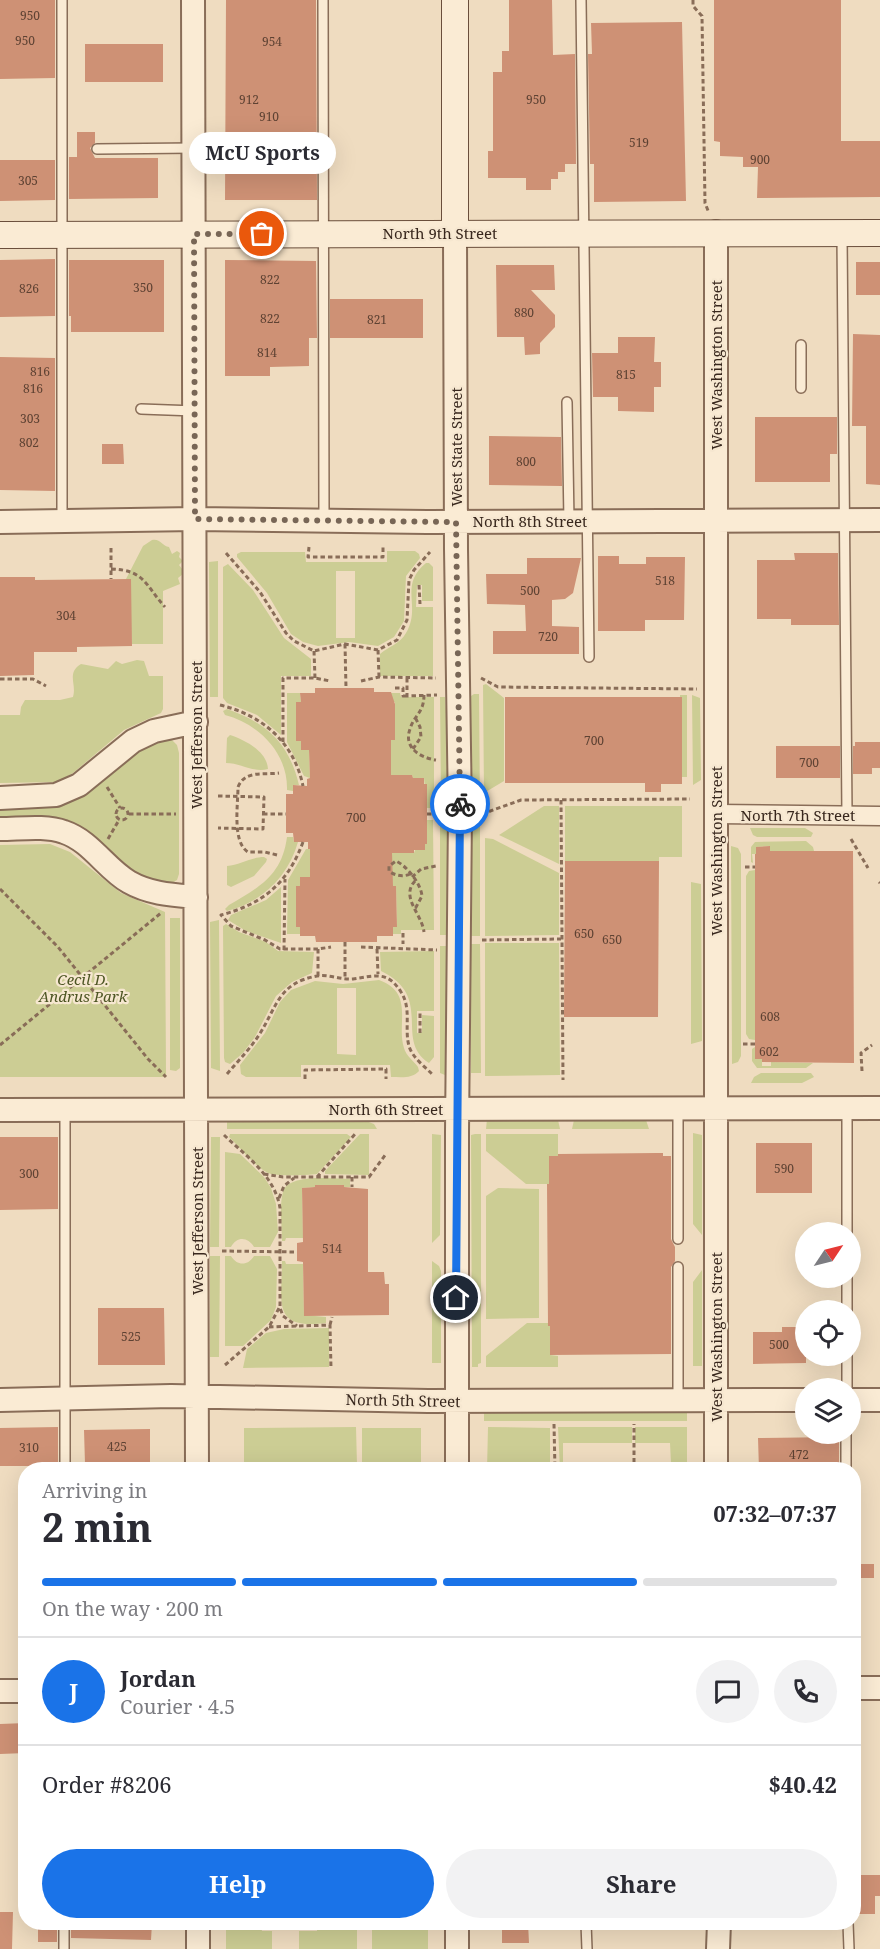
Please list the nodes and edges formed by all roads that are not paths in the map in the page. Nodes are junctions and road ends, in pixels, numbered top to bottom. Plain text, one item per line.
1 (62, 0) edge
2 (193, 0) edge
3 (323, 0) edge
4 (455, 0) edge
5 (581, 0) edge
6 (194, 148) junction
7 (97, 149) dead end
8 (62, 150) junction
9 (75, 150) dead end
10 (713, 224) junction
11 (584, 233) junction
12 (842, 233) junction
13 (880, 233) edge
14 (62, 234) junction
15 (194, 234) junction
16 (323, 234) junction
17 (455, 234) junction
18 (0, 235) edge
19 (801, 345) dead end
20 (801, 388) dead end
21 (567, 402) dead end
22 (141, 409) dead end
23 (195, 411) junction
24 (195, 519) junction
25 (324, 520) junction
26 (844, 520) junction
27 (880, 520) edge
28 (62, 521) junction
29 (578, 521) junction
30 (716, 521) junction
31 (0, 522) edge
32 (456, 522) junction
33 (589, 657) dead end
34 (195, 722) junction
35 (0, 798) edge
36 (716, 814) junction
37 (847, 815) junction
38 (880, 816) edge
39 (0, 829) edge
40 (196, 897) junction
41 (678, 1108) junction
42 (847, 1108) junction
43 (880, 1108) edge
44 (457, 1109) junction
45 (716, 1109) junction
46 (0, 1110) edge
47 (65, 1110) junction
48 (197, 1110) junction
49 (847, 1222) edge
50 (678, 1239) dead end
51 (678, 1267) dead end
52 (197, 1397) junction
53 (66, 1398) junction
54 (0, 1400) edge
55 (678, 1400) junction
56 (716, 1400) junction
57 (795, 1400) edge
58 (861, 1400) edge
59 (880, 1400) edge
60 (456, 1401) junction
61 (846, 1444) edge
62 (65, 1462) edge
63 (197, 1462) edge
64 (457, 1462) edge
65 (716, 1462) edge
66 (846, 1462) edge
67 (861, 1688) edge
68 (880, 1688) edge
69 (0, 1691) edge
70 (18, 1691) edge
71 (64, 1930) edge
72 (198, 1930) edge
73 (457, 1930) edge
74 (586, 1930) edge
75 (719, 1930) edge
76 (848, 1930) edge
77 (64, 1949) edge
78 (198, 1949) edge
79 (457, 1949) edge
80 (587, 1949) edge
81 (718, 1949) edge
82 (849, 1949) edge

1 - 8 lane
2 - 6 street, West Jefferson Street
3 - 16 lane
4 - 17 main road, West State Street
5 - 11 lane
6 - 7 lane
6 - 15 street, West Jefferson Street
8 - 9 lane
8 - 14 lane
10 - 11 main road, North 9th Street
10 - 12 main road, North 9th Street
10 - 30 street, West Washington Street
11 - 17 main road, North 9th Street
11 - 29 lane
12 - 13 main road, North 9th Street
12 - 26 lane
14 - 15 main road, North 9th Street
14 - 18 main road, North 9th Street
14 - 28 lane
15 - 16 main road, North 9th Street
15 - 23 street, West Jefferson Street
16 - 17 main road, North 9th Street
16 - 25 lane
17 - 32 street, West State Street
19 - 20 lane
21 - 29 lane
22 - 23 lane
23 - 24 street, West Jefferson Street
24 - 25 street, North 8th Street
24 - 28 street, North 8th Street
24 - 34 street, West Jefferson Street
25 - 32 street, North 8th Street
26 - 27 street, North 8th Street
26 - 30 street, North 8th Street
26 - 37 lane
28 - 31 street, North 8th Street
29 - 30 street, North 8th Street
29 - 32 street, North 8th Street
29 - 33 lane
30 - 36 street, West Washington Street
32 - 44 street, West State Street
34 - 35 street
34 - 40 street, West Jefferson Street
36 - 37 street, North 7th Street
36 - 45 street, West Washington Street
37 - 38 street, North 7th Street
39 - 40 street
40 - 48 street, West Jefferson Street
41 - 44 street, North 6th Street
41 - 45 street, North 6th Street
41 - 50 lane
42 - 43 street, North 6th Street
42 - 45 street, North 6th Street
42 - 49 lane
44 - 48 street, North 6th Street
44 - 60 street, West State Street
45 - 56 street, West Washington Street
46 - 47 street, North 6th Street
47 - 48 street, North 6th Street
47 - 53 lane
48 - 52 street, West Jefferson Street
51 - 55 lane
52 - 53 street, North 5th Street
52 - 60 street, North 5th Street
52 - 63 street, West Jefferson Street
53 - 54 street, North 5th Street
53 - 62 lane
55 - 56 street, North 5th Street
55 - 60 street, North 5th Street
56 - 57 street, North 5th Street
56 - 65 street, West Washington Street
58 - 59 street
60 - 64 street, West State Street
61 - 66 lane
67 - 68 street
69 - 70 street
71 - 77 lane
72 - 78 street
73 - 79 street
74 - 80 lane
75 - 81 street
76 - 82 lane

